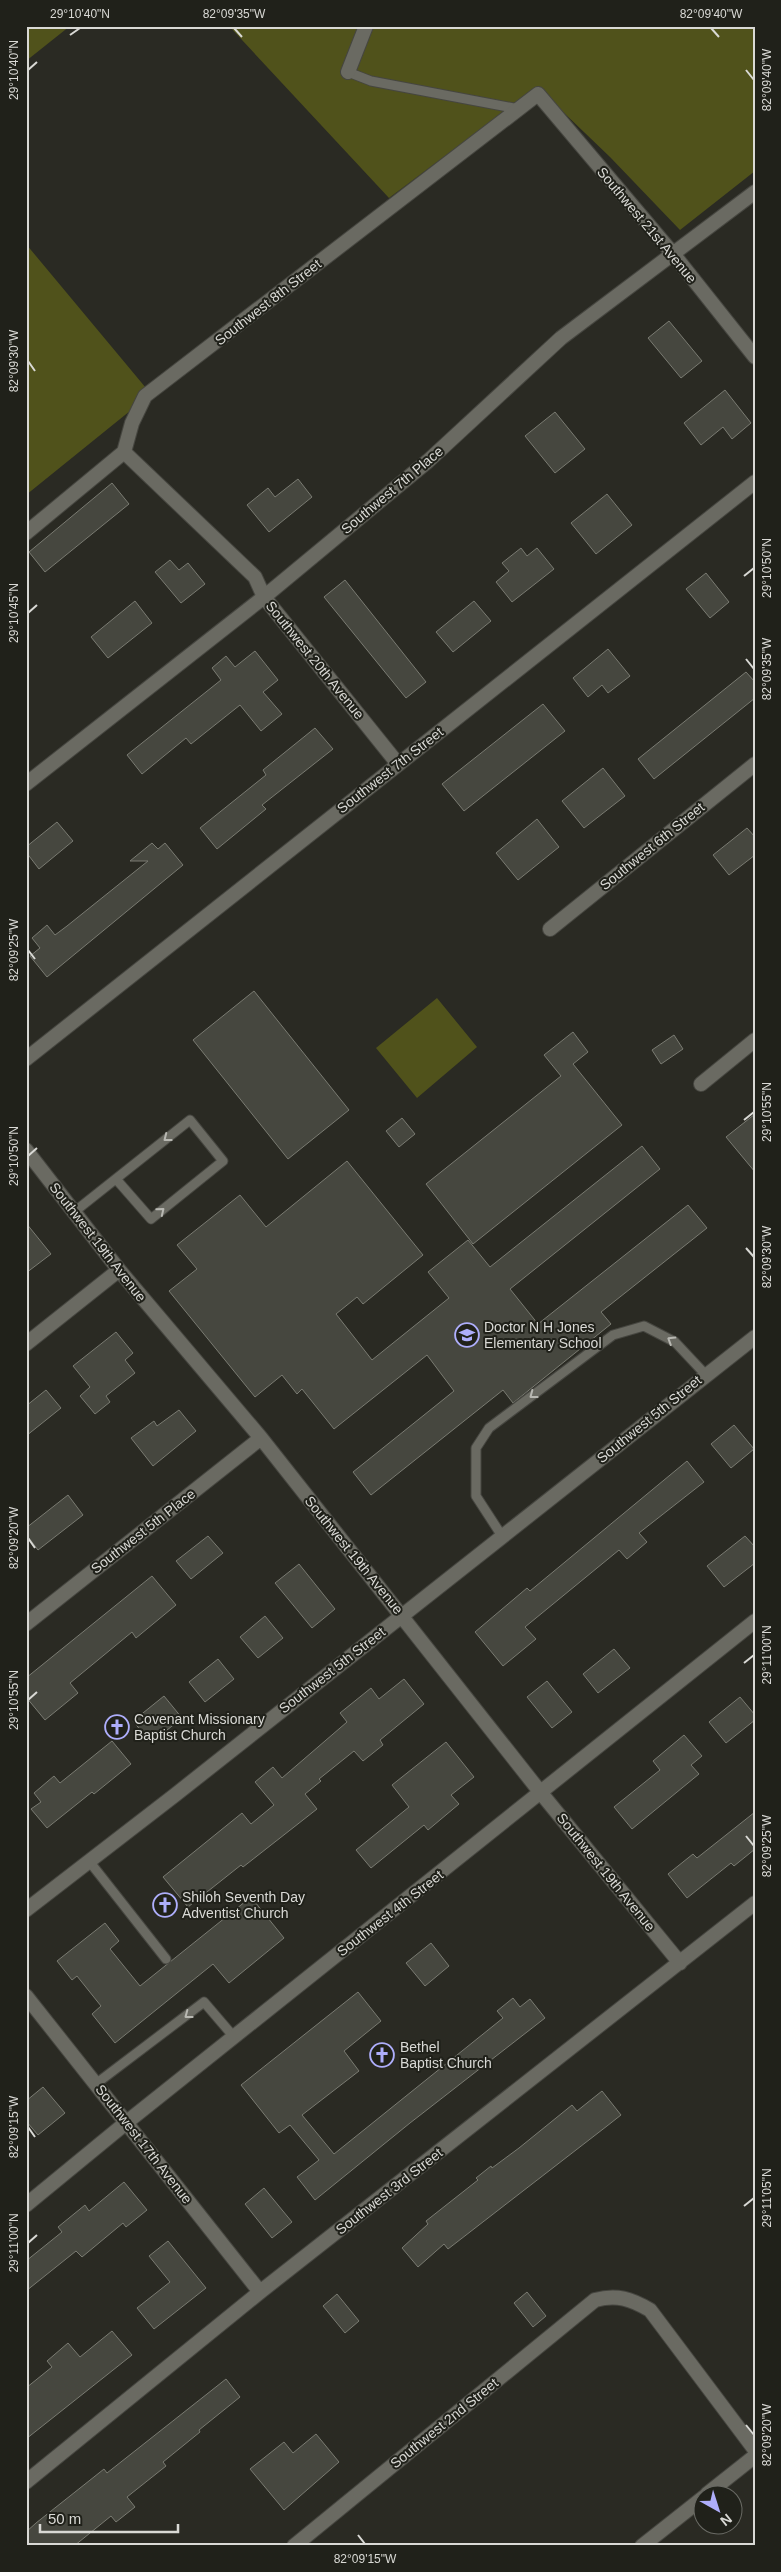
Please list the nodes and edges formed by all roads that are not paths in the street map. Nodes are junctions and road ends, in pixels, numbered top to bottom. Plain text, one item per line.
1 (366, 26) edge
2 (348, 72) joint
3 (538, 94) joint
4 (519, 109) junction
5 (755, 192) edge
6 (674, 255) junction
7 (755, 357) edge
8 (124, 452) junction
9 (755, 482) edge
10 (26, 533) edge
11 (264, 597) junction
12 (398, 764) junction
13 (755, 764) edge
14 (26, 784) edge
15 (550, 928) dead end
16 (755, 1040) edge
17 (26, 1059) edge
18 (700, 1084) dead end
19 (26, 1150) edge
20 (116, 1179) junction
21 (74, 1212) junction
22 (119, 1270) junction
23 (755, 1337) edge
24 (26, 1344) edge
25 (706, 1374) junction
26 (261, 1438) junction
27 (502, 1536) junction
28 (402, 1615) junction
29 (755, 1622) edge
30 (26, 1624) edge
31 (541, 1793) junction
32 (89, 1862) junction
33 (755, 1903) edge
34 (26, 1910) edge
35 (166, 1959) dead end
36 (680, 1962) junction
37 (26, 1996) edge
38 (234, 2037) junction
39 (97, 2083) junction
40 (127, 2122) junction
41 (26, 2205) edge
42 (260, 2292) junction
43 (755, 2450) edge
44 (755, 2456) edge
45 (26, 2482) edge
46 (720, 2484) edge
47 (694, 2505) edge
48 (294, 2546) edge
49 (642, 2546) edge

1 - 2 street
2 - 4 lane
3 - 4 street, Southwest 8th Street
3 - 6 street, Southwest 21st Avenue
4 - 8 street, Southwest 8th Street
5 - 6 street, Southwest 7th Place
6 - 7 street, Southwest 21st Avenue
6 - 11 street, Southwest 7th Place
8 - 10 street
8 - 11 street, Southwest 20th Avenue
9 - 12 street, Southwest 7th Street
11 - 12 street, Southwest 20th Avenue
11 - 14 street, Southwest 7th Place
12 - 17 street, Southwest 7th Street
13 - 15 street, Southwest 6th Street
16 - 18 street
19 - 21 street, Southwest 19th Avenue
20 -> 20 lane
20 - 21 lane
21 - 22 street, Southwest 19th Avenue
22 - 24 street
22 - 26 street, Southwest 19th Avenue
23 - 25 street, Southwest 5th Street
25 - 27 street, Southwest 5th Street
25 -> 27 lane
26 - 28 street, Southwest 19th Avenue
26 - 30 street, Southwest 5th Place
27 - 28 street, Southwest 5th Street
28 - 31 street, Southwest 19th Avenue
28 - 32 street, Southwest 5th Street
29 - 31 street, Southwest 4th Street
31 - 36 street, Southwest 19th Avenue
31 - 38 street, Southwest 4th Street
32 - 34 street, Southwest 5th Street
32 - 35 lane
33 - 36 street, Southwest 3rd Street
36 - 42 street, Southwest 3rd Street
37 - 39 street, Southwest 17th Avenue
38 -> 39 lane
38 - 40 street, Southwest 4th Street
39 - 40 street, Southwest 17th Avenue
40 - 41 street, Southwest 4th Street
40 - 42 street, Southwest 17th Avenue
42 - 45 street, Southwest 3rd Street
43 - 48 street, Southwest 2nd Street
44 - 46 street
47 - 49 street

